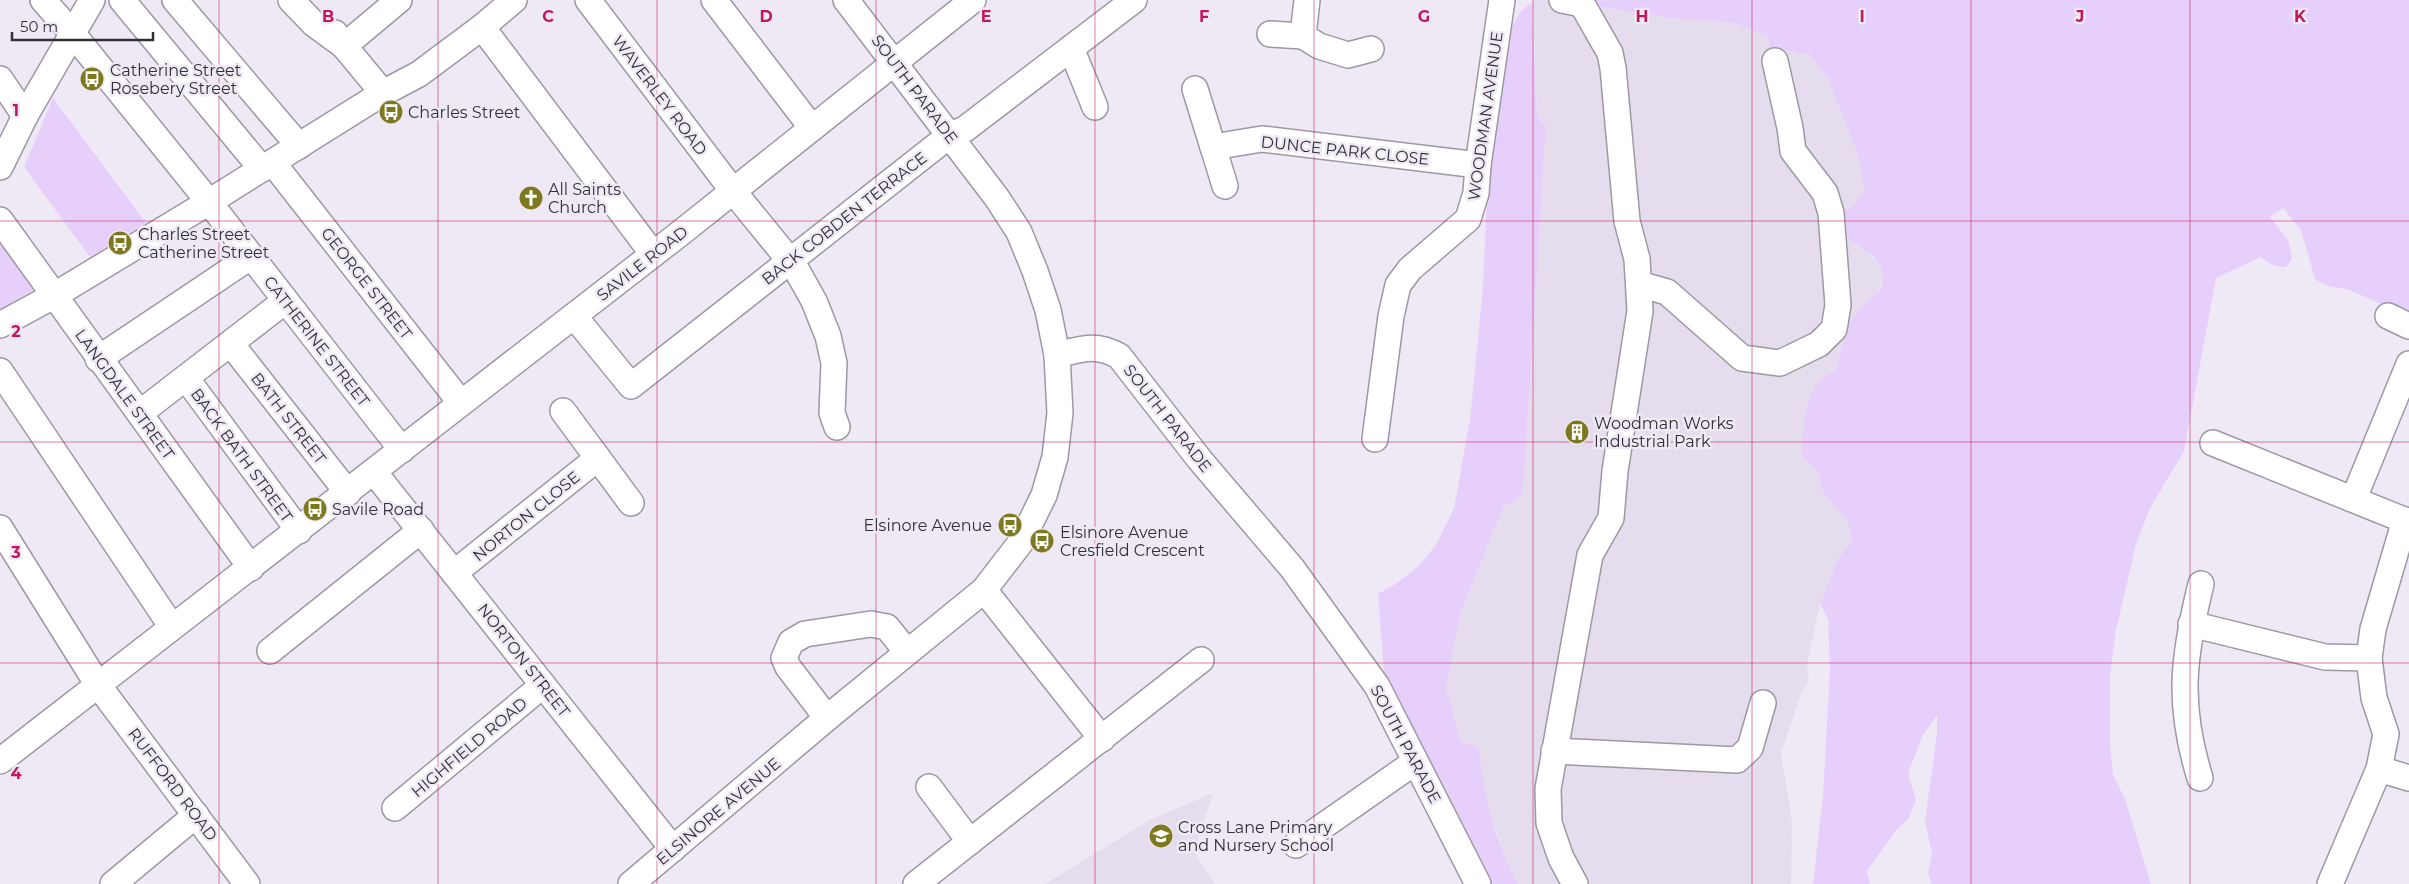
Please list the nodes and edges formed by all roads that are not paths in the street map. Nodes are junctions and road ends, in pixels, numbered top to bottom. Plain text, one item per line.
1 (43, 0) edge
2 (92, 0) edge
3 (122, 0) edge
4 (175, 0) edge
5 (291, 0) edge
6 (310, 0) edge
7 (399, 0) edge
8 (514, 0) edge
9 (588, 0) edge
10 (714, 0) edge
11 (846, 0) edge
12 (973, 0) edge
13 (1134, 0) edge
14 (1308, 0) edge
15 (1502, 0) edge
16 (1572, 2) edge
17 (482, 27) junction
18 (73, 34) junction
19 (1270, 34) dead end
20 (1304, 36) junction
21 (344, 46) junction
22 (1071, 48) junction
23 (1371, 49) dead end
24 (1775, 61) dead end
25 (894, 62) junction
26 (0, 79) edge
27 (1194, 89) dead end
28 (383, 93) junction
29 (1095, 107) dead end
30 (25, 116) junction
31 (812, 128) junction
32 (950, 135) junction
33 (299, 146) junction
34 (1213, 147) junction
35 (1478, 165) junction
36 (268, 166) junction
37 (0, 167) edge
38 (1225, 186) dead end
39 (733, 191) junction
40 (209, 202) junction
41 (0, 220) edge
42 (653, 254) junction
43 (250, 257) junction
44 (789, 260) junction
45 (1639, 284) junction
46 (55, 295) junction
47 (285, 302) junction
48 (574, 316) junction
49 (0, 325) edge
50 (230, 344) junction
51 (1057, 355) junction
52 (98, 359) junction
53 (2409, 364) edge
54 (0, 371) edge
55 (186, 378) junction
56 (461, 403) junction
57 (563, 411) dead end
58 (140, 414) junction
59 (837, 427) dead end
60 (1375, 440) dead end
61 (2213, 442) dead end
62 (402, 450) junction
63 (598, 458) junction
64 (374, 472) junction
65 (348, 493) junction
66 (2354, 498) junction
67 (631, 503) dead end
68 (2407, 521) edge
69 (0, 528) edge
70 (421, 530) junction
71 (299, 531) junction
72 (251, 568) junction
73 (454, 573) junction
74 (2201, 584) dead end
75 (984, 590) junction
76 (2191, 624) junction
77 (172, 627) junction
78 (270, 651) dead end
79 (907, 652) junction
80 (2369, 658) junction
81 (1201, 660) dead end
82 (98, 684) junction
83 (543, 685) junction
84 (1763, 703) dead end
85 (827, 718) junction
86 (1102, 739) junction
87 (1554, 751) junction
88 (0, 761) edge
89 (1415, 762) junction
90 (2379, 769) junction
91 (2200, 778) dead end
92 (2409, 778) edge
93 (929, 787) dead end
94 (395, 808) dead end
95 (196, 815) junction
96 (970, 842) junction
97 (1296, 845) dead end
98 (673, 849) junction
99 (113, 884) edge
100 (247, 884) edge
101 (631, 884) edge
102 (916, 884) edge
103 (1478, 884) edge
104 (1575, 884) edge
105 (2330, 884) edge

1 - 18 street, CATHERINE STREET
2 - 18 street
3 - 36 street, GEORGE STREET
4 - 33 street
5 - 21 street
6 - 21 street
7 - 21 street
8 - 17 street
9 - 39 street, WAVERLEY ROAD
10 - 31 street
11 - 25 street, SOUTH PARADE
12 - 25 street, SAVILE ROAD
13 - 22 street, BACK COBDEN TERRACE
14 - 20 street
15 - 35 street, WOODMAN AVENUE
16 - 45 street
17 - 28 street
17 - 42 street
18 - 30 street
18 - 40 street, CATHERINE STREET
19 - 20 street
20 - 23 street
21 - 28 street
22 - 29 street
22 - 32 street, BACK COBDEN TERRACE
24 - 45 street
25 - 31 street, SAVILE ROAD
25 - 32 street, SOUTH PARADE
26 - 30 street
27 - 34 street
28 - 33 street
30 - 37 street
31 - 39 street, SAVILE ROAD
32 - 44 street, BACK COBDEN TERRACE
32 - 51 street, SOUTH PARADE
33 - 36 street
34 - 35 street, DUNCE PARK CLOSE
34 - 38 street
35 - 60 street, WOODMAN AVENUE
36 - 40 street
36 - 56 street, GEORGE STREET
39 - 42 street, SAVILE ROAD
39 - 44 street, WAVERLEY ROAD
40 - 43 street, CATHERINE STREET
40 - 46 street
41 - 46 street, LANGDALE STREET
42 - 48 street, SAVILE ROAD
43 - 47 street, CATHERINE STREET
43 - 52 street
44 - 48 street, BACK COBDEN TERRACE
44 - 59 street, WAVERLEY ROAD
45 - 87 street
46 - 49 street
46 - 52 street, LANGDALE STREET
47 - 50 street
47 - 62 street, CATHERINE STREET
48 - 56 street, SAVILE ROAD
50 - 55 street
50 - 65 street, BATH STREET
51 - 75 street, ELSINORE AVENUE
51 - 89 street, SOUTH PARADE
52 - 58 street, LANGDALE STREET
53 - 66 street
54 - 77 street
55 - 58 street
55 - 71 street, BACK BATH STREET
56 - 62 street, SAVILE ROAD
57 - 63 street
58 - 72 street, LANGDALE STREET
61 - 66 street
62 - 64 street, SAVILE ROAD
63 - 67 street
63 - 73 street, NORTON CLOSE
64 - 65 street, SAVILE ROAD
64 - 70 street, NORTON STREET
65 - 71 street, SAVILE ROAD
66 - 68 street
68 - 80 street
69 - 82 street, RUFFORD ROAD
70 - 73 street, NORTON STREET
70 - 78 street
71 - 72 street, SAVILE ROAD
72 - 77 street, SAVILE ROAD
73 - 83 street, NORTON STREET
74 - 76 street
75 - 79 street, ELSINORE AVENUE
75 - 86 street
76 - 80 street
76 - 91 street
77 - 82 street, SAVILE ROAD
79 - 85 street, ELSINORE AVENUE
79 - 85 street
80 - 90 street
81 - 86 street
82 - 88 street, SAVILE ROAD
82 - 95 street, RUFFORD ROAD
83 - 94 street, HIGHFIELD ROAD
83 - 98 street, NORTON STREET
84 - 87 street
85 - 98 street, ELSINORE AVENUE
86 - 96 street
87 - 104 street
89 - 97 street
89 - 103 street, SOUTH PARADE
90 - 92 street
90 - 105 street
93 - 96 street
95 - 99 street
95 - 100 street, RUFFORD ROAD
96 - 102 street
98 - 101 street, ELSINORE AVENUE

